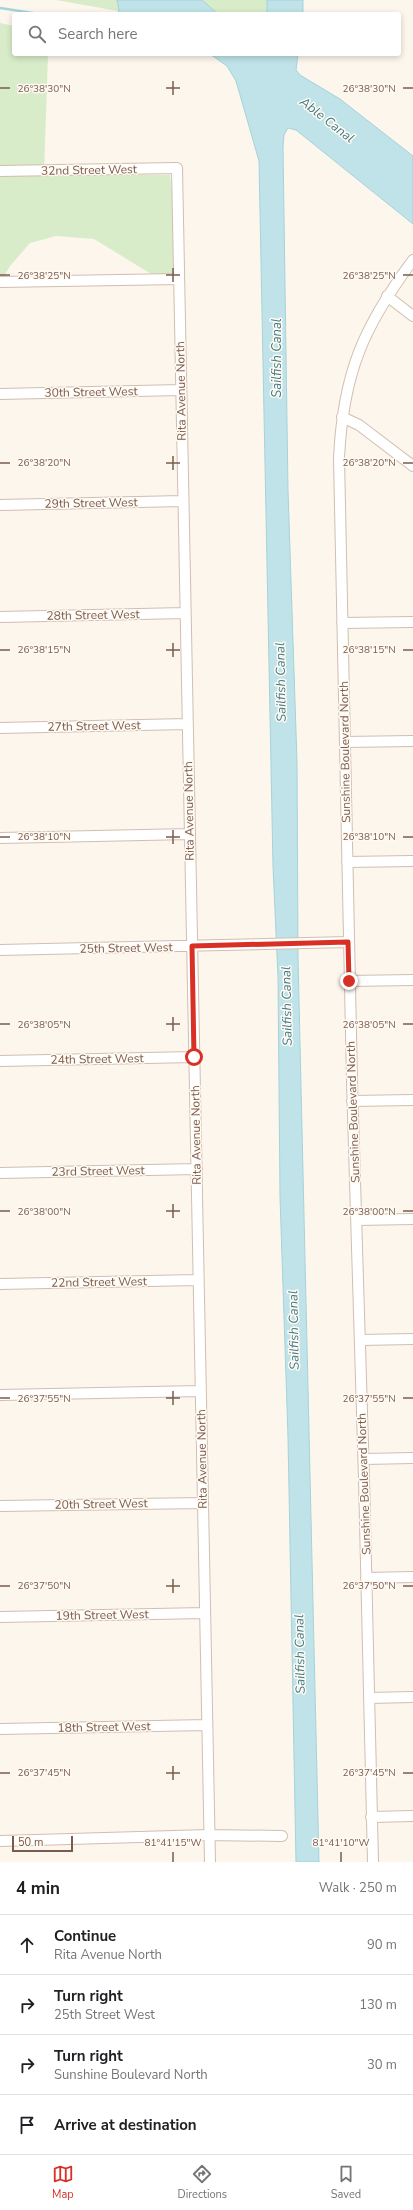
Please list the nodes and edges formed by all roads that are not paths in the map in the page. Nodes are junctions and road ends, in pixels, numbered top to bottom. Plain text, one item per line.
1 (177, 168) joint
2 (0, 171) edge
3 (413, 260) edge
4 (179, 279) junction
5 (0, 282) edge
6 (387, 296) junction
7 (413, 316) edge
8 (181, 390) junction
9 (0, 394) edge
10 (342, 417) junction
11 (413, 466) edge
12 (183, 501) junction
13 (0, 505) edge
14 (185, 613) junction
15 (0, 617) edge
16 (413, 622) edge
17 (342, 623) junction
18 (187, 724) junction
19 (0, 728) edge
20 (413, 741) edge
21 (344, 742) junction
22 (190, 834) junction
23 (0, 838) edge
24 (413, 860) edge
25 (347, 862) junction
26 (348, 942) junction
27 (192, 946) junction
28 (0, 950) edge
29 (413, 980) edge
30 (349, 981) junction
31 (194, 1057) junction
32 (0, 1061) edge
33 (413, 1100) edge
34 (352, 1101) junction
35 (196, 1169) junction
36 (0, 1173) edge
37 (413, 1219) edge
38 (356, 1220) junction
39 (198, 1280) junction
40 (0, 1284) edge
41 (413, 1339) edge
42 (360, 1340) junction
43 (200, 1391) junction
44 (0, 1395) edge
45 (413, 1458) edge
46 (364, 1459) junction
47 (203, 1503) junction
48 (0, 1506) edge
49 (413, 1577) edge
50 (366, 1578) junction
51 (205, 1613) junction
52 (0, 1617) edge
53 (369, 1698) junction
54 (413, 1698) edge
55 (207, 1725) junction
56 (0, 1729) edge
57 (413, 1816) edge
58 (371, 1817) junction
59 (209, 1836) junction
60 (282, 1836) dead end
61 (0, 1841) edge
62 (210, 1862) edge
63 (372, 1862) edge

1 - 2 street, 32nd Street West
1 - 4 street, Rita Avenue North
3 - 6 street, Sunshine Boulevard North
4 - 5 street
4 - 8 street, Rita Avenue North
6 - 7 street
6 - 10 street, Sunshine Boulevard North
8 - 9 street, 30th Street West
8 - 12 street, Rita Avenue North
10 - 11 street
10 - 17 street, Sunshine Boulevard North
12 - 13 street, 29th Street West
12 - 14 street, Rita Avenue North
14 - 15 street, 28th Street West
14 - 18 street, Rita Avenue North
16 - 17 street
17 - 21 street, Sunshine Boulevard North
18 - 19 street, 27th Street West
18 - 22 street, Rita Avenue North
20 - 21 street
21 - 25 street, Sunshine Boulevard North
22 - 23 street
22 - 27 street, Rita Avenue North
24 - 25 street
25 - 26 street, Sunshine Boulevard North
26 - 27 street, 25th Street West
26 - 30 street, Sunshine Boulevard North
27 - 28 street, 25th Street West
27 - 31 street, Rita Avenue North
29 - 30 street
30 - 34 street, Sunshine Boulevard North
31 - 32 street, 24th Street West
31 - 35 street, Rita Avenue North
33 - 34 street
34 - 38 street, Sunshine Boulevard North
35 - 36 street, 23rd Street West
35 - 39 street, Rita Avenue North
37 - 38 street
38 - 42 street, Sunshine Boulevard North
39 - 40 street, 22nd Street West
39 - 43 street, Rita Avenue North
41 - 42 street
42 - 46 street, Sunshine Boulevard North
43 - 44 street
43 - 47 street, Rita Avenue North
45 - 46 street
46 - 50 street, Sunshine Boulevard North
47 - 48 street, 20th Street West
47 - 51 street, Rita Avenue North
49 - 50 street
50 - 53 street, Sunshine Boulevard North
51 - 52 street, 19th Street West
51 - 55 street, Rita Avenue North
53 - 54 street
53 - 58 street, Sunshine Boulevard North
55 - 56 street, 18th Street West
55 - 59 street, Rita Avenue North
57 - 58 street
58 - 63 street, Sunshine Boulevard North
59 - 60 street
59 - 61 street
59 - 62 street, Rita Avenue North

